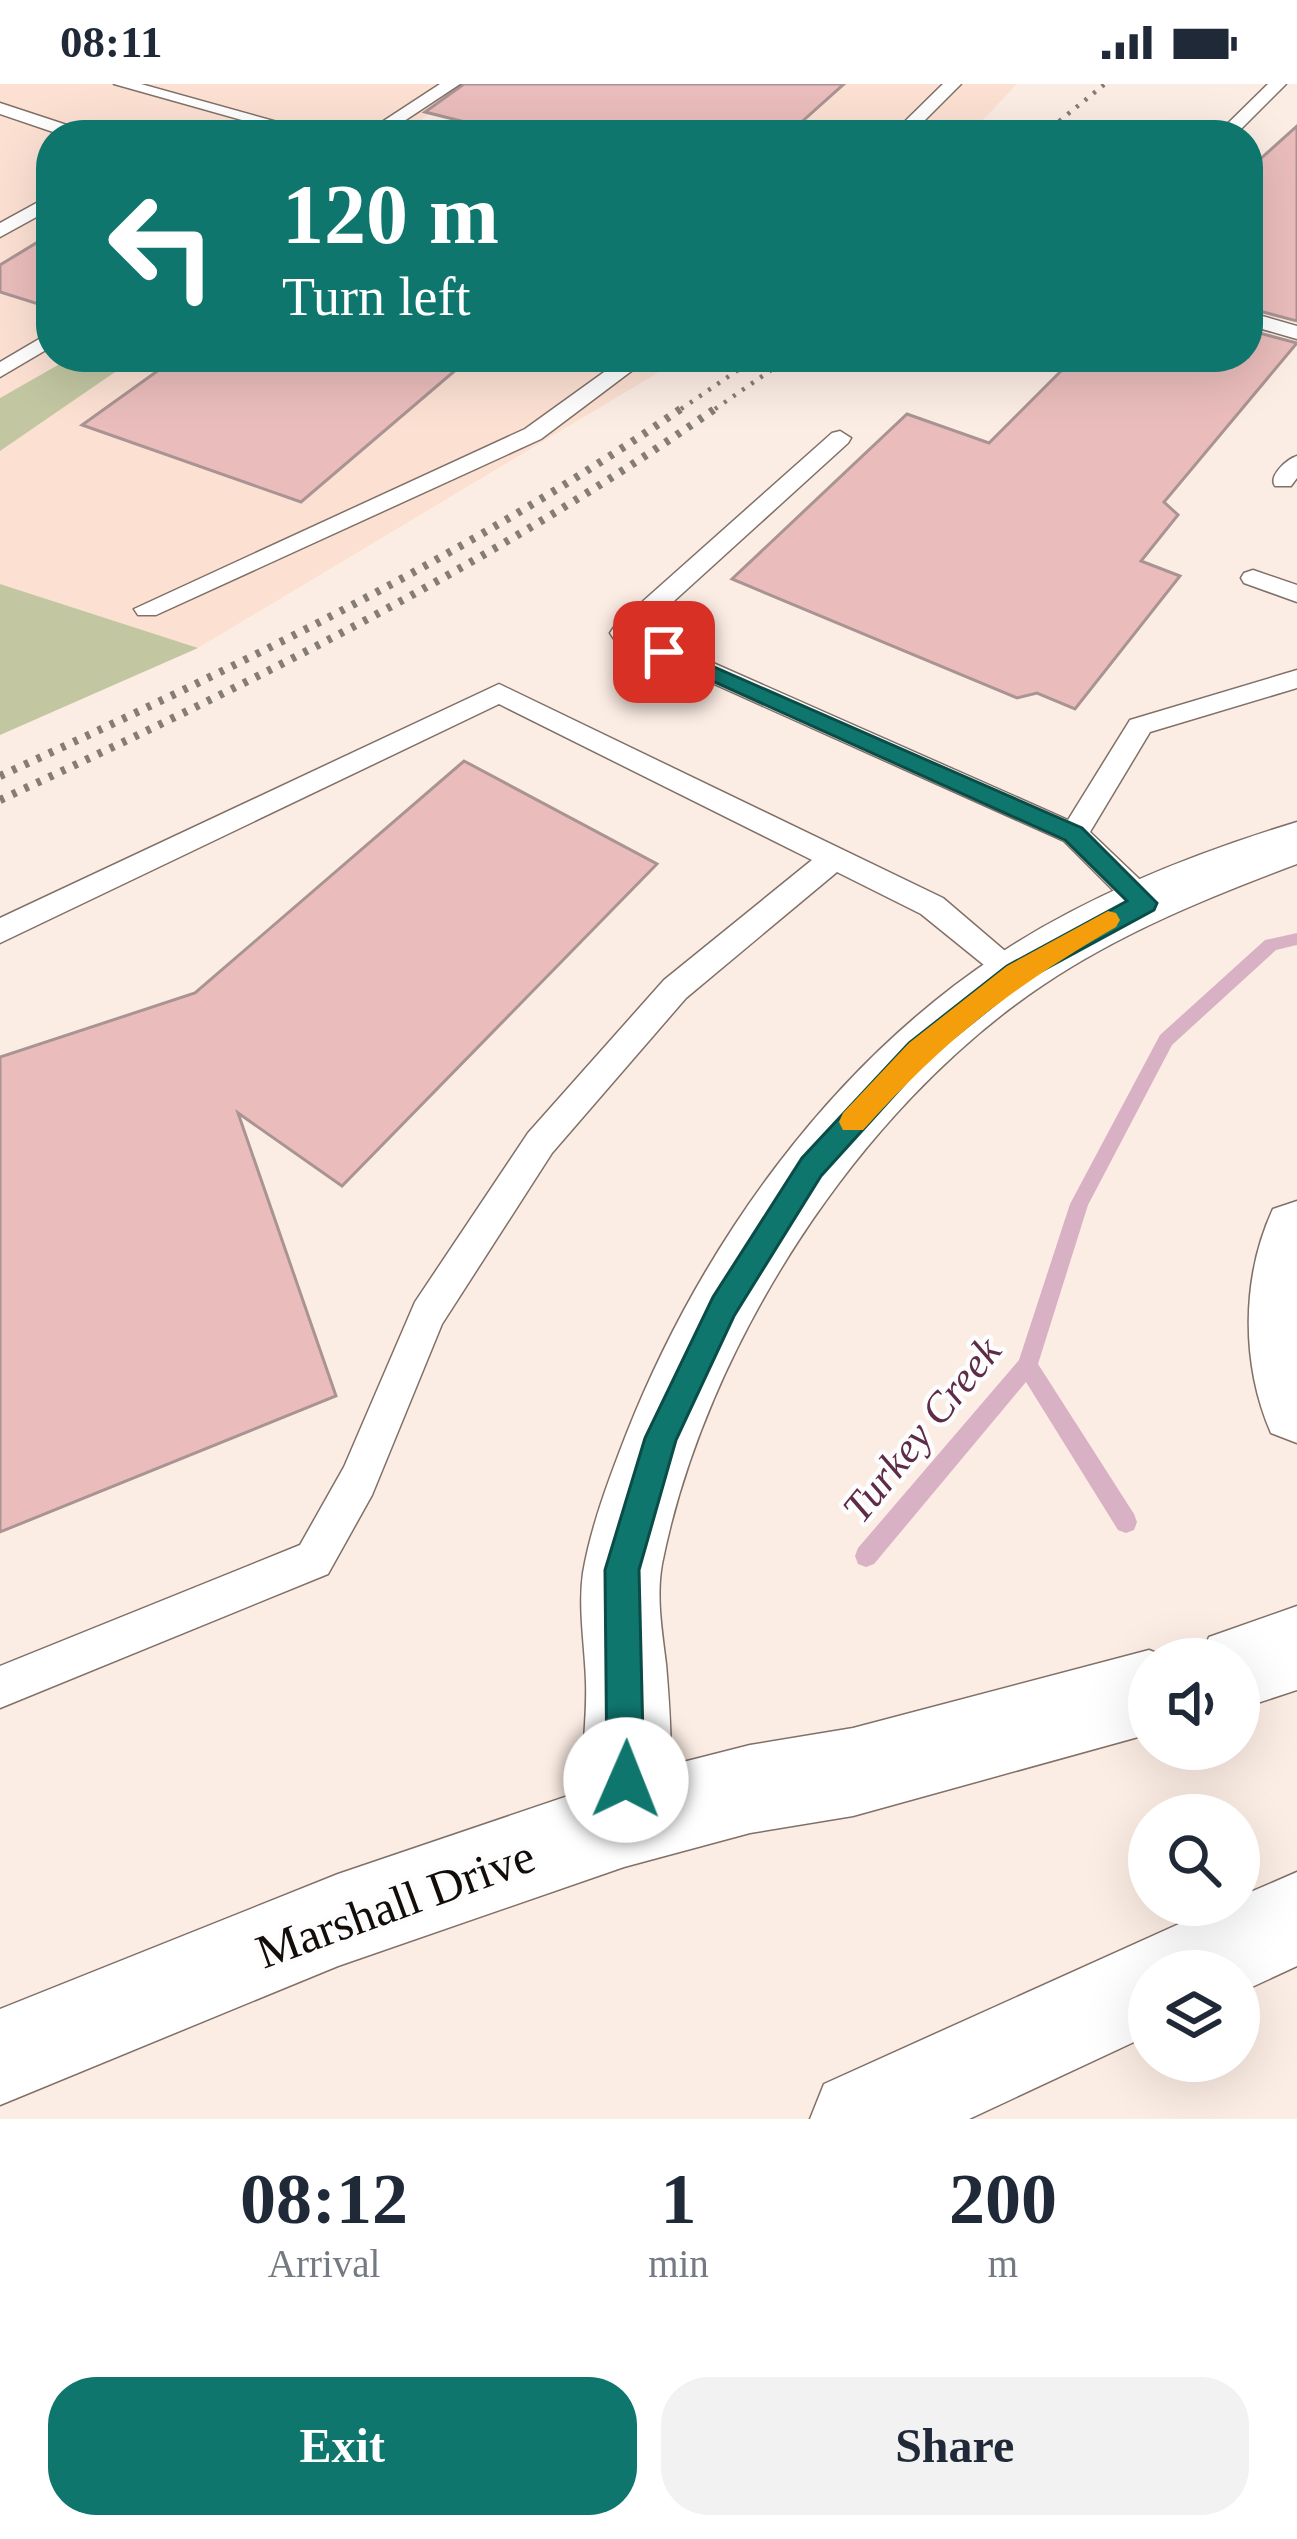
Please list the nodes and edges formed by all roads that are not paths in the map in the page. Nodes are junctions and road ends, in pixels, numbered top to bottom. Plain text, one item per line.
1 (122, 84) edge
2 (452, 84) edge
3 (953, 84) edge
4 (1278, 84) edge
5 (0, 108) edge
6 (36, 120) edge
7 (258, 120) edge
8 (395, 120) edge
9 (916, 120) edge
10 (1241, 120) edge
11 (36, 210) edge
12 (0, 231) edge
13 (1263, 323) edge
14 (1297, 333) edge
15 (36, 348) edge
16 (0, 371) edge
17 (618, 372) edge
18 (840, 437) dead end
19 (1253, 578) dead end
20 (1297, 594) edge
21 (148, 608) dead end
22 (1297, 679) edge
23 (1074, 834) junction
24 (1297, 842) edge
25 (834, 858) junction
26 (1145, 903) junction
27 (0, 931) edge
28 (1016, 973) junction
29 (1297, 1230) edge
30 (1297, 1408) edge
31 (1297, 1648) edge
32 (1260, 1660) edge
33 (0, 1688) edge
34 (1128, 1698) edge
35 (624, 1822) junction
36 (1297, 1918) edge
37 (1227, 1950) edge
38 (1128, 1996) edge
39 (0, 2057) edge
40 (859, 2119) edge

1 - 7 lane
2 - 8 lane
3 - 9 lane
4 - 10 lane
5 - 6 lane
11 - 12 lane
13 - 14 lane
15 - 16 lane
17 - 21 lane
18 - 23 lane
19 - 20 lane
22 - 23 lane
23 - 26 lane
24 - 26 street
25 - 27 lane
25 - 28 lane
25 - 33 lane
26 - 28 street
28 - 35 street
29 - 30 street
31 - 32 main road
34 - 35 main road, Marshall Drive
35 - 39 main road, Marshall Drive
36 - 37 main road
38 - 40 main road

